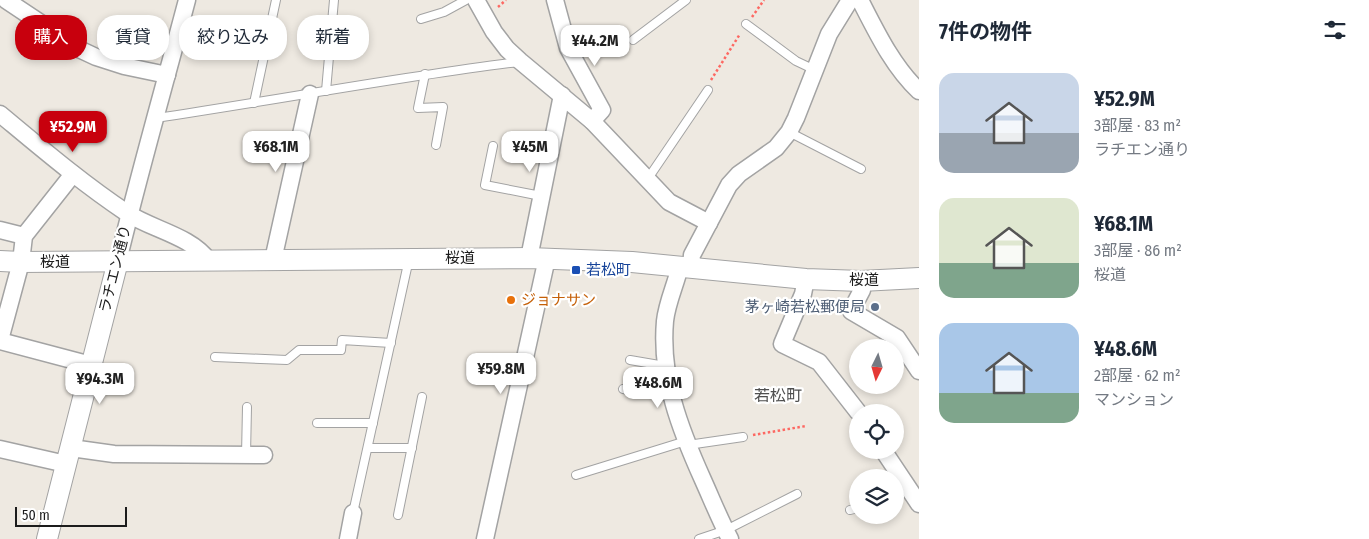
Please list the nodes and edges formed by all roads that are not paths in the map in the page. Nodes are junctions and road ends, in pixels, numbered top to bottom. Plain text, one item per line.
1 (6, 0) edge
2 (187, 0) edge
3 (276, 0) edge
4 (334, 0) edge
5 (466, 0) edge
6 (476, 0) edge
7 (555, 0) edge
8 (686, 0) edge
9 (850, 0) edge
10 (860, 0) edge
11 (422, 19) dead end
12 (746, 24) road end
13 (633, 40) dead end
14 (520, 61) junction
15 (815, 70) junction
16 (426, 74) junction
17 (167, 75) junction
18 (708, 90) road end
19 (919, 91) edge
20 (318, 92) junction
21 (562, 95) junction
22 (254, 103) junction
23 (0, 114) edge
24 (156, 118) junction
25 (592, 121) junction
26 (789, 132) junction
27 (436, 144) dead end
28 (493, 146) dead end
29 (861, 169) dead end
30 (73, 174) junction
31 (647, 180) junction
32 (541, 196) junction
33 (129, 214) junction
34 (709, 223) junction
35 (0, 230) edge
36 (24, 236) junction
37 (409, 258) junction
38 (538, 258) junction
39 (208, 260) junction
40 (272, 260) junction
41 (0, 261) edge
42 (118, 261) junction
43 (21, 262) junction
44 (685, 266) junction
45 (919, 278) edge
46 (806, 279) junction
47 (861, 281) junction
48 (0, 340) edge
49 (391, 344) junction
50 (215, 357) dead end
51 (630, 360) dead end
52 (92, 365) junction
53 (665, 366) junction
54 (919, 372) edge
55 (623, 389) dead end
56 (422, 397) dead end
57 (672, 397) junction
58 (852, 404) edge
59 (247, 407) dead end
60 (316, 423) dead end
61 (373, 423) junction
62 (743, 437) road end
63 (687, 443) junction
64 (368, 448) junction
65 (412, 448) junction
66 (0, 449) edge
67 (246, 455) junction
68 (264, 455) dead end
69 (68, 456) junction
70 (576, 475) dead end
71 (904, 493) edge
72 (797, 494) dead end
73 (919, 504) edge
74 (353, 513) joint
75 (398, 514) dead end
76 (728, 535) edge
77 (47, 539) edge
78 (348, 539) edge
79 (485, 539) edge
80 (699, 539) edge

1 - 17 street
2 - 17 street, ラチエン通り
3 - 22 lane
4 - 20 lane
5 - 11 lane
6 - 14 street
7 - 25 street
8 - 13 lane
9 - 15 street
10 - 19 street
12 - 15 lane
14 - 16 lane
14 - 21 street
15 - 26 street
16 - 20 lane
16 - 27 lane
17 - 24 street, ラチエン通り
18 - 31 lane
20 - 22 lane
20 - 40 street
21 - 25 street
21 - 32 street
22 - 24 lane
23 - 30 street
24 - 33 street, ラチエン通り
25 - 31 street
26 - 29 lane
26 - 34 street
28 - 32 lane
30 - 33 street
30 - 36 street
31 - 34 street
32 - 38 street
33 - 39 street
33 - 42 street, ラチエン通り
34 - 44 street
35 - 36 street
36 - 43 street
37 - 38 street, 桜道
37 - 40 street, 桜道
37 - 49 lane
38 - 44 street, 桜道
38 - 79 street
39 - 40 street, 桜道
39 - 42 street, 桜道
41 - 43 street, 桜道
42 - 43 street, 桜道
42 - 52 street, ラチエン通り
43 - 48 street
44 - 46 street, 桜道
44 - 53 street
45 - 47 street, 桜道
46 - 47 street, 桜道
46 - 58 street
47 - 54 street
48 - 52 street
49 - 50 lane
49 - 61 lane
51 - 53 lane
52 - 69 street, ラチエン通り
53 - 57 street
55 - 57 lane
56 - 65 lane
57 - 63 street
59 - 67 lane
60 - 61 lane
61 - 64 lane
62 - 63 lane
63 - 70 lane
63 - 76 street
64 - 65 lane
64 - 74 lane
65 - 75 lane
66 - 69 street
67 - 68 street
67 - 69 street
69 - 77 street, ラチエン通り
71 - 73 street
72 - 76 lane
74 - 78 street
76 - 80 lane

